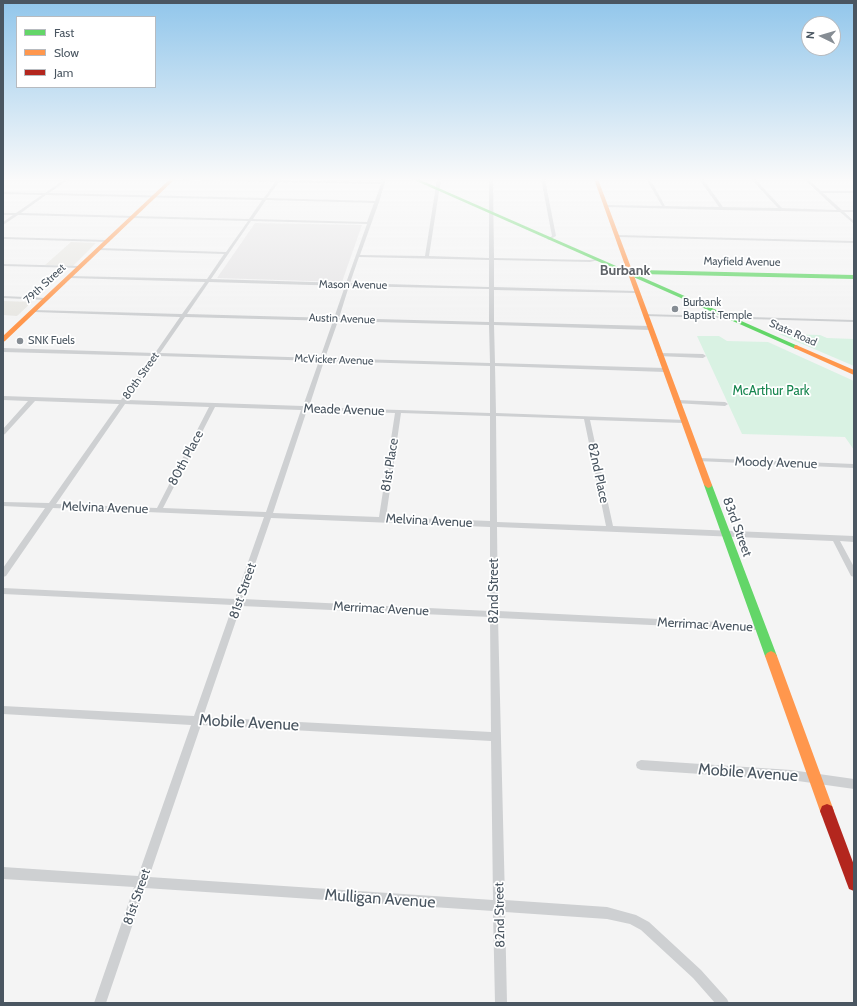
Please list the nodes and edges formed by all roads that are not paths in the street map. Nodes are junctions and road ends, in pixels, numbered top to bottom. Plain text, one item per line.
1 (124, 226) edge
2 (246, 226) edge
3 (368, 226) edge
4 (432, 226) edge
5 (492, 226) edge
6 (519, 226) edge
7 (552, 226) edge
8 (613, 226) edge
9 (617, 236) junction
10 (3, 238) edge
11 (549, 239) junction
12 (108, 241) junction
13 (854, 242) edge
14 (98, 250) junction
15 (227, 253) junction
16 (358, 256) junction
17 (427, 257) junction
18 (492, 259) junction
19 (597, 260) junction
20 (3, 265) edge
21 (80, 267) junction
22 (631, 275) junction
23 (69, 277) junction
24 (854, 277) edge
25 (207, 281) junction
26 (348, 285) junction
27 (491, 289) junction
28 (636, 292) junction
29 (3, 297) edge
30 (46, 299) junction
31 (34, 311) junction
32 (184, 315) junction
33 (645, 315) junction
34 (726, 317) junction
35 (337, 319) junction
36 (854, 321) edge
37 (491, 323) junction
38 (650, 328) junction
39 (5, 336) edge
40 (3, 350) edge
41 (156, 354) junction
42 (660, 355) junction
43 (703, 356) dead end
44 (323, 359) junction
45 (492, 365) junction
46 (665, 370) junction
47 (854, 373) edge
48 (3, 398) edge
49 (33, 399) junction
50 (122, 402) junction
51 (677, 402) junction
52 (725, 404) dead end
53 (213, 405) junction
54 (306, 408) junction
55 (398, 412) junction
56 (492, 415) junction
57 (587, 418) junction
58 (684, 421) junction
59 (3, 433) edge
60 (698, 460) junction
61 (854, 466) edge
62 (3, 504) edge
63 (50, 506) junction
64 (159, 510) junction
65 (269, 515) junction
66 (382, 519) junction
67 (494, 524) junction
68 (610, 529) junction
69 (725, 533) junction
70 (835, 538) junction
71 (854, 539) edge
72 (3, 574) edge
73 (854, 574) edge
74 (3, 591) edge
75 (238, 602) junction
76 (494, 615) junction
77 (760, 627) junction
78 (3, 710) edge
79 (199, 720) junction
80 (496, 737) junction
81 (641, 765) dead end
82 (816, 779) junction
83 (854, 784) edge
84 (3, 873) edge
85 (142, 882) junction
86 (854, 884) edge
87 (500, 906) junction
88 (100, 1003) edge
89 (501, 1003) edge
90 (723, 1003) edge

1 - 12 street, 79th Street
2 - 15 street, 80th Street
3 - 16 street, 81st Street
4 - 17 street
5 - 18 street, 82nd Street
6 - 11 street, State Road
7 - 11 street
8 - 9 street, 83rd Street
9 - 13 street
9 - 22 street, 83rd Street
10 - 12 street
11 - 19 street, State Road
12 - 14 street, 79th Street
14 - 15 street
14 - 21 street, 79th Street
15 - 25 street, 80th Street
16 - 17 street
16 - 26 street, 81st Street
17 - 18 street
18 - 19 street
18 - 27 street, 82nd Street
19 - 22 street, State Road
20 - 21 street
21 - 23 street, 79th Street
22 - 24 street, Mayfield Avenue
22 - 28 street, 83rd Street
22 - 34 street, State Road
23 - 25 street, Mason Avenue
23 - 30 street, 79th Street
25 - 26 street, Mason Avenue
25 - 32 street, 80th Street
26 - 27 street, Mason Avenue
26 - 35 street, 81st Street
27 - 28 street, Mason Avenue
27 - 37 street, 82nd Street
28 - 33 street, 83rd Street
29 - 30 street
30 - 31 street, 79th Street
31 - 32 street, Austin Avenue
31 - 39 street, 79th Street
32 - 35 street, Austin Avenue
32 - 41 street, 80th Street
33 - 34 street
33 - 38 street, 83rd Street
34 - 36 street
34 - 47 street, State Road
35 - 37 street, Austin Avenue
35 - 44 street, 81st Street
37 - 38 street, Austin Avenue
37 - 45 street, 82nd Street
38 - 42 street, 83rd Street
40 - 41 street, McVicker Avenue
41 - 44 street, McVicker Avenue
41 - 50 street, 80th Street
42 - 43 street
42 - 46 street, 83rd Street
44 - 45 street, McVicker Avenue
44 - 54 street, 81st Street
45 - 46 street, McVicker Avenue
45 - 56 street, 82nd Street
46 - 51 street, 83rd Street
48 - 49 street, Meade Avenue
49 - 50 street, Meade Avenue
49 - 59 street
50 - 53 street, Meade Avenue
50 - 63 street, 80th Street
51 - 52 street
51 - 58 street, 83rd Street
53 - 54 street, Meade Avenue
53 - 64 street, 80th Place
54 - 55 street, Meade Avenue
54 - 65 street, 81st Street
55 - 56 street, Meade Avenue
55 - 66 street, 81st Place
56 - 57 street, Meade Avenue
56 - 67 street, 82nd Street
57 - 58 street, Meade Avenue
57 - 68 street, 82nd Place
58 - 60 street, 83rd Street
60 - 61 street, Moody Avenue
60 - 69 street, 83rd Street
62 - 63 street, Melvina Avenue
63 - 64 street, Melvina Avenue
63 - 72 street, 80th Street
64 - 65 street, Melvina Avenue
65 - 66 street, Melvina Avenue
65 - 75 street, 81st Street
66 - 67 street, Melvina Avenue
67 - 68 street, Melvina Avenue
67 - 76 street, 82nd Street
68 - 69 street, Melvina Avenue
69 - 70 street, Melvina Avenue
69 - 77 street, 83rd Street
70 - 71 street, Melvina Avenue
70 - 73 street
74 - 75 street, Merrimac Avenue
75 - 76 street, Merrimac Avenue
75 - 79 street, 81st Street
76 - 77 street, Merrimac Avenue
76 - 80 street, 82nd Street
77 - 82 street, 83rd Street
78 - 79 street, Mobile Avenue
79 - 80 street, Mobile Avenue
79 - 85 street, 81st Street
80 - 87 street, 82nd Street
81 - 82 street, Mobile Avenue
82 - 83 street, Mobile Avenue
82 - 86 street, 83rd Street
84 - 85 street, Mulligan Avenue
85 - 87 street, Mulligan Avenue
85 - 88 street, 81st Street
87 - 89 street, 82nd Street
87 - 90 street, Mulligan Avenue

